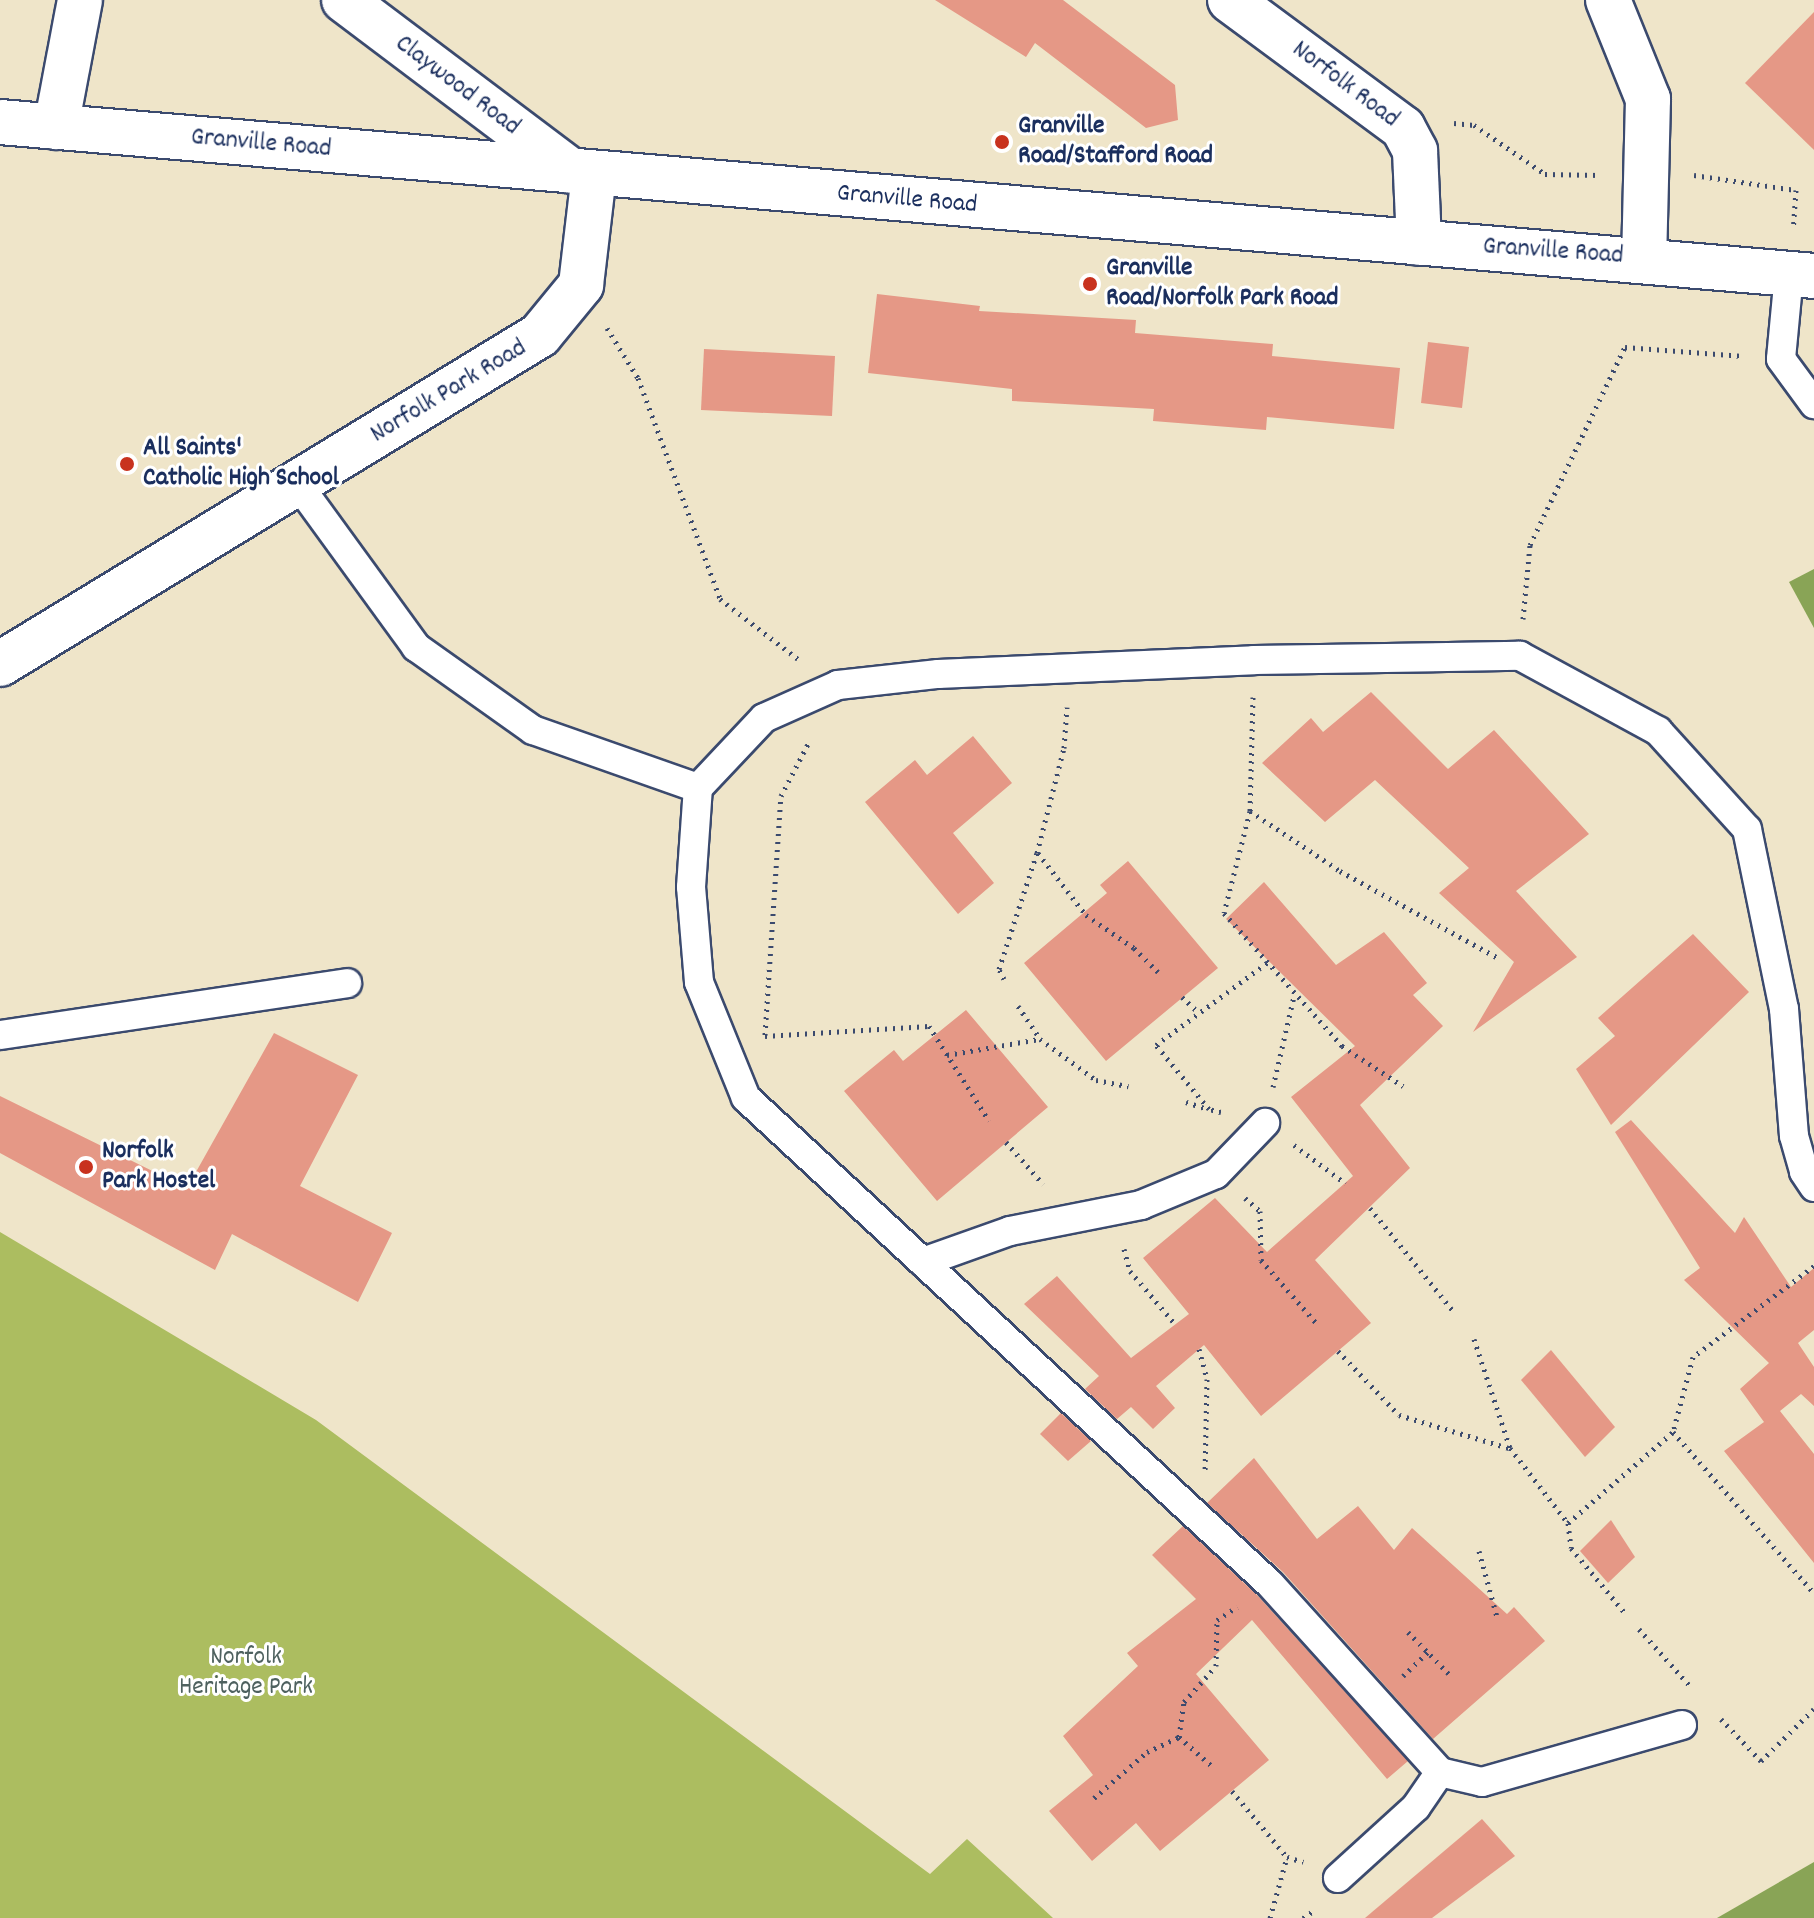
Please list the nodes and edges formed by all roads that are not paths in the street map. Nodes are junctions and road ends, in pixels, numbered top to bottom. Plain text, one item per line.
1 (80, 0) edge
2 (344, 0) edge
3 (1230, 0) edge
4 (1608, 0) edge
5 (0, 122) edge
6 (56, 127) junction
7 (582, 172) junction
8 (1419, 243) junction
9 (1644, 259) junction
10 (1801, 275) edge
11 (1814, 404) edge
12 (297, 483) junction
13 (0, 664) edge
14 (698, 788) junction
15 (347, 983) dead end
16 (0, 1035) edge
17 (1265, 1123) road end
18 (1814, 1187) edge
19 (923, 1262) junction
20 (1682, 1725) dead end
21 (1440, 1772) junction
22 (1338, 1878) road end

1 - 6 street
2 - 7 street, Claywood Road
3 - 8 street, Norfolk Road
4 - 9 street
5 - 6 street, Granville Road
6 - 7 street, Granville Road
7 - 8 street, Granville Road
7 - 12 street, Norfolk Park Road
8 - 9 street, Granville Road
9 - 10 street, Granville Road
10 - 11 lane
12 - 13 street, Norfolk Park Road
12 - 14 lane
14 - 18 lane
14 - 19 lane
15 - 16 lane
17 - 19 lane
19 - 21 lane
20 - 21 lane
21 - 22 lane

